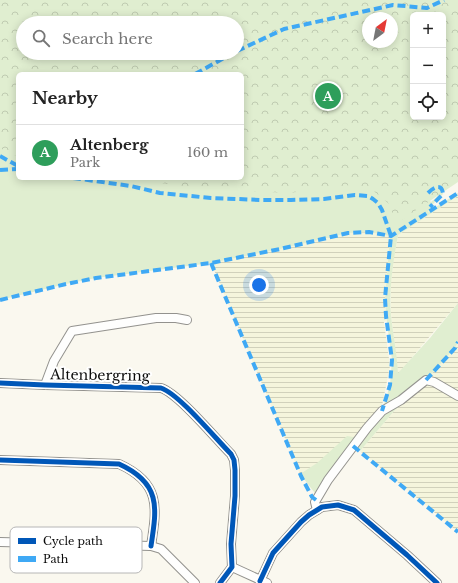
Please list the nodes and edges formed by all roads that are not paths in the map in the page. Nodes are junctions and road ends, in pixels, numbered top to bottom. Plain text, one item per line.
1 (187, 320) dead end
2 (0, 382) edge
3 (45, 385) junction
4 (458, 396) edge
5 (0, 460) edge
6 (317, 510) junction
7 (0, 542) edge
8 (10, 542) edge
9 (142, 546) edge
10 (150, 546) junction
11 (232, 567) junction
12 (264, 582) edge
13 (195, 583) edge
14 (220, 583) edge
15 (437, 583) edge

1 - 3 street
2 - 3 street, Altenbergring
3 - 11 street, Altenbergring
4 - 6 street
5 - 10 street
6 - 12 street
6 - 15 street
7 - 8 street
9 - 10 street
10 - 13 street
11 - 12 street
11 - 14 street

